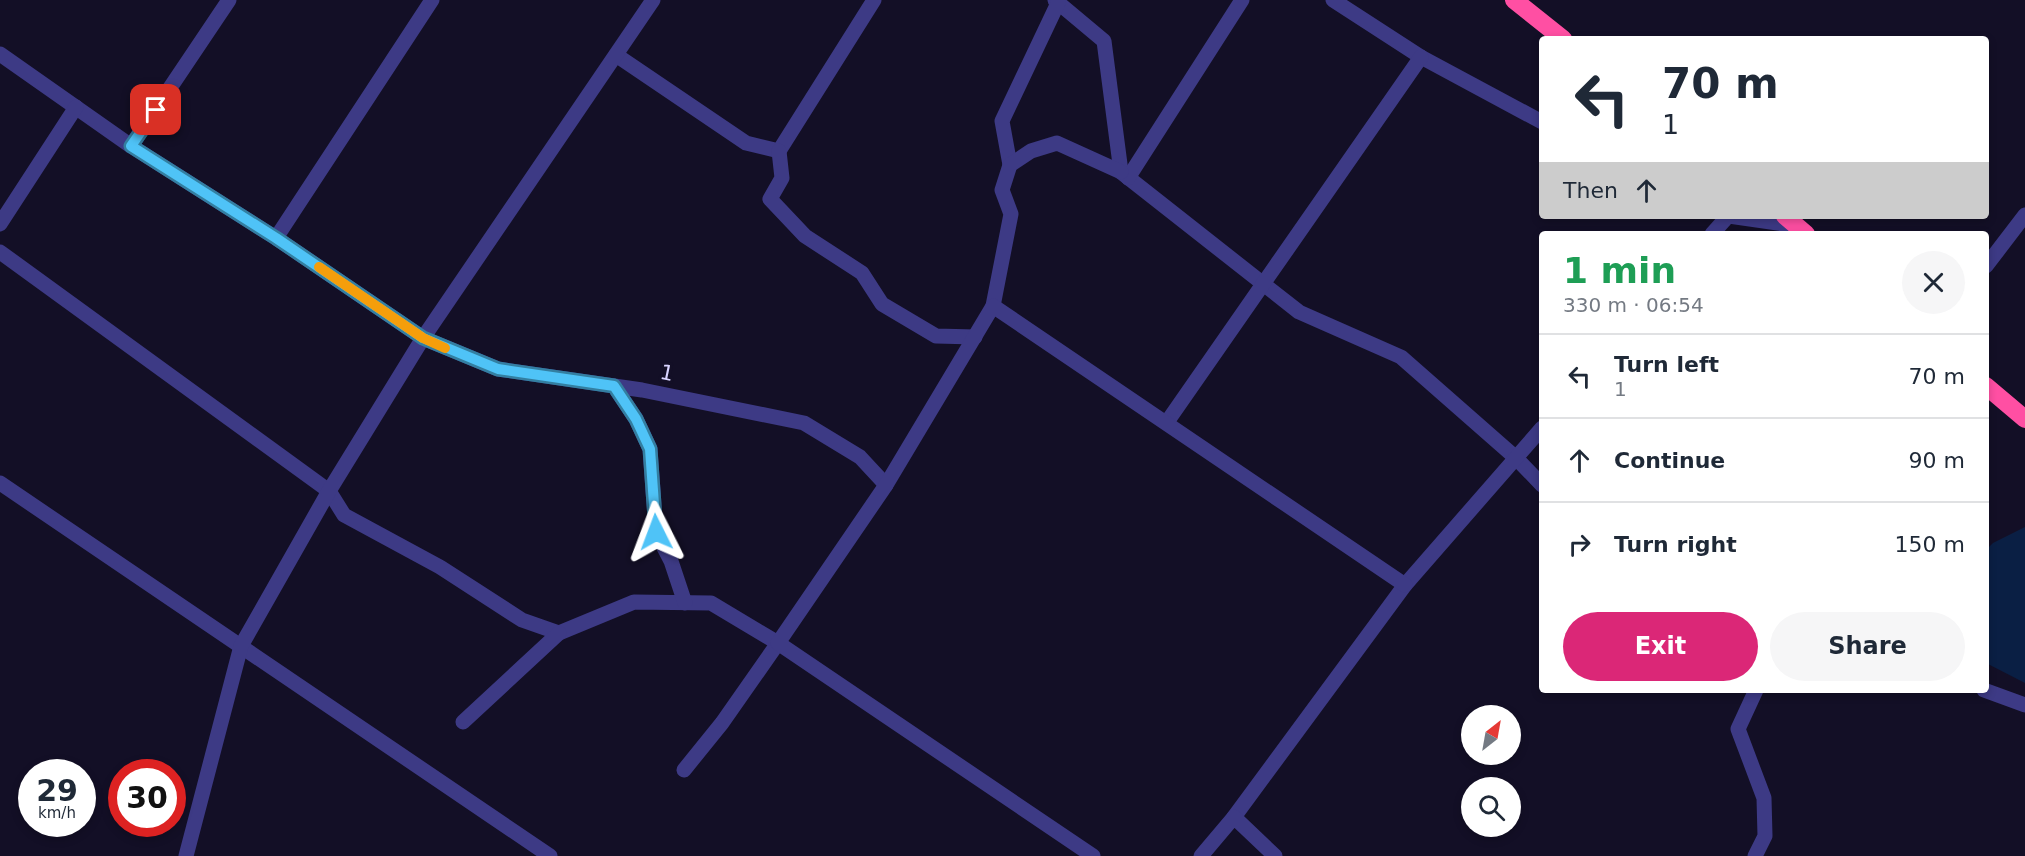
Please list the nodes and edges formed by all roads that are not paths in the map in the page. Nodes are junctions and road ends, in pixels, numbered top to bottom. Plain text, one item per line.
1 (230, 0) edge
2 (432, 0) edge
3 (653, 0) edge
4 (874, 0) edge
5 (1242, 0) edge
6 (1333, 0) edge
7 (1514, 0) edge
8 (1056, 1) edge
9 (1559, 36) edge
10 (0, 54) edge
11 (616, 54) junction
12 (1421, 57) junction
13 (76, 107) junction
14 (1539, 120) edge
15 (131, 146) junction
16 (779, 151) junction
17 (1010, 165) junction
18 (1124, 175) junction
19 (2025, 215) edge
20 (1726, 219) edge
21 (1751, 219) edge
22 (0, 224) edge
23 (1796, 225) edge
24 (1715, 231) edge
25 (276, 238) junction
26 (0, 252) edge
27 (1989, 262) edge
28 (1263, 281) junction
29 (993, 306) junction
30 (975, 337) junction
31 (423, 338) junction
32 (614, 386) junction
33 (1989, 389) edge
34 (2025, 419) edge
35 (1167, 422) junction
36 (1539, 431) edge
37 (1516, 458) junction
38 (1539, 482) edge
39 (0, 483) edge
40 (886, 485) junction
41 (328, 491) junction
42 (1405, 585) junction
43 (685, 603) junction
44 (560, 633) junction
45 (778, 643) junction
46 (241, 646) junction
47 (1989, 692) edge
48 (1755, 693) edge
49 (2025, 705) edge
50 (463, 722) dead end
51 (684, 770) dead end
52 (1234, 817) junction
53 (186, 856) edge
54 (550, 856) edge
55 (1093, 856) edge
56 (1201, 856) edge
57 (1275, 856) edge
58 (1755, 856) edge

1 - 15 street
2 - 25 street
3 - 11 street
4 - 16 street
5 - 18 street
6 - 12 street
7 - 9 highway
8 - 17 street
8 - 18 street
10 - 13 street, 1
11 - 16 street
11 - 31 street
12 - 14 street
12 - 28 street
13 - 15 street, 1
13 - 22 street
15 - 25 street, 1
16 - 30 street
17 - 18 street
17 - 29 street
18 - 28 street
19 - 27 street
20 - 24 street
21 - 23 street
25 - 31 street, 1
26 - 41 street
28 - 35 street
28 - 37 street
29 - 30 street
29 - 35 street
30 - 40 street
31 - 32 street, 1
31 - 41 street
32 - 40 street, 1
32 - 43 street
33 - 34 highway
35 - 42 street
36 - 37 street
37 - 38 street
37 - 42 street
39 - 46 street
40 - 45 street
41 - 44 street
41 - 46 street
42 - 52 street
43 - 44 street
43 - 45 street
44 - 50 street
45 - 51 street
45 - 55 street
46 - 53 street
46 - 54 street
47 - 49 street
48 - 58 street
52 - 56 street
52 - 57 street

